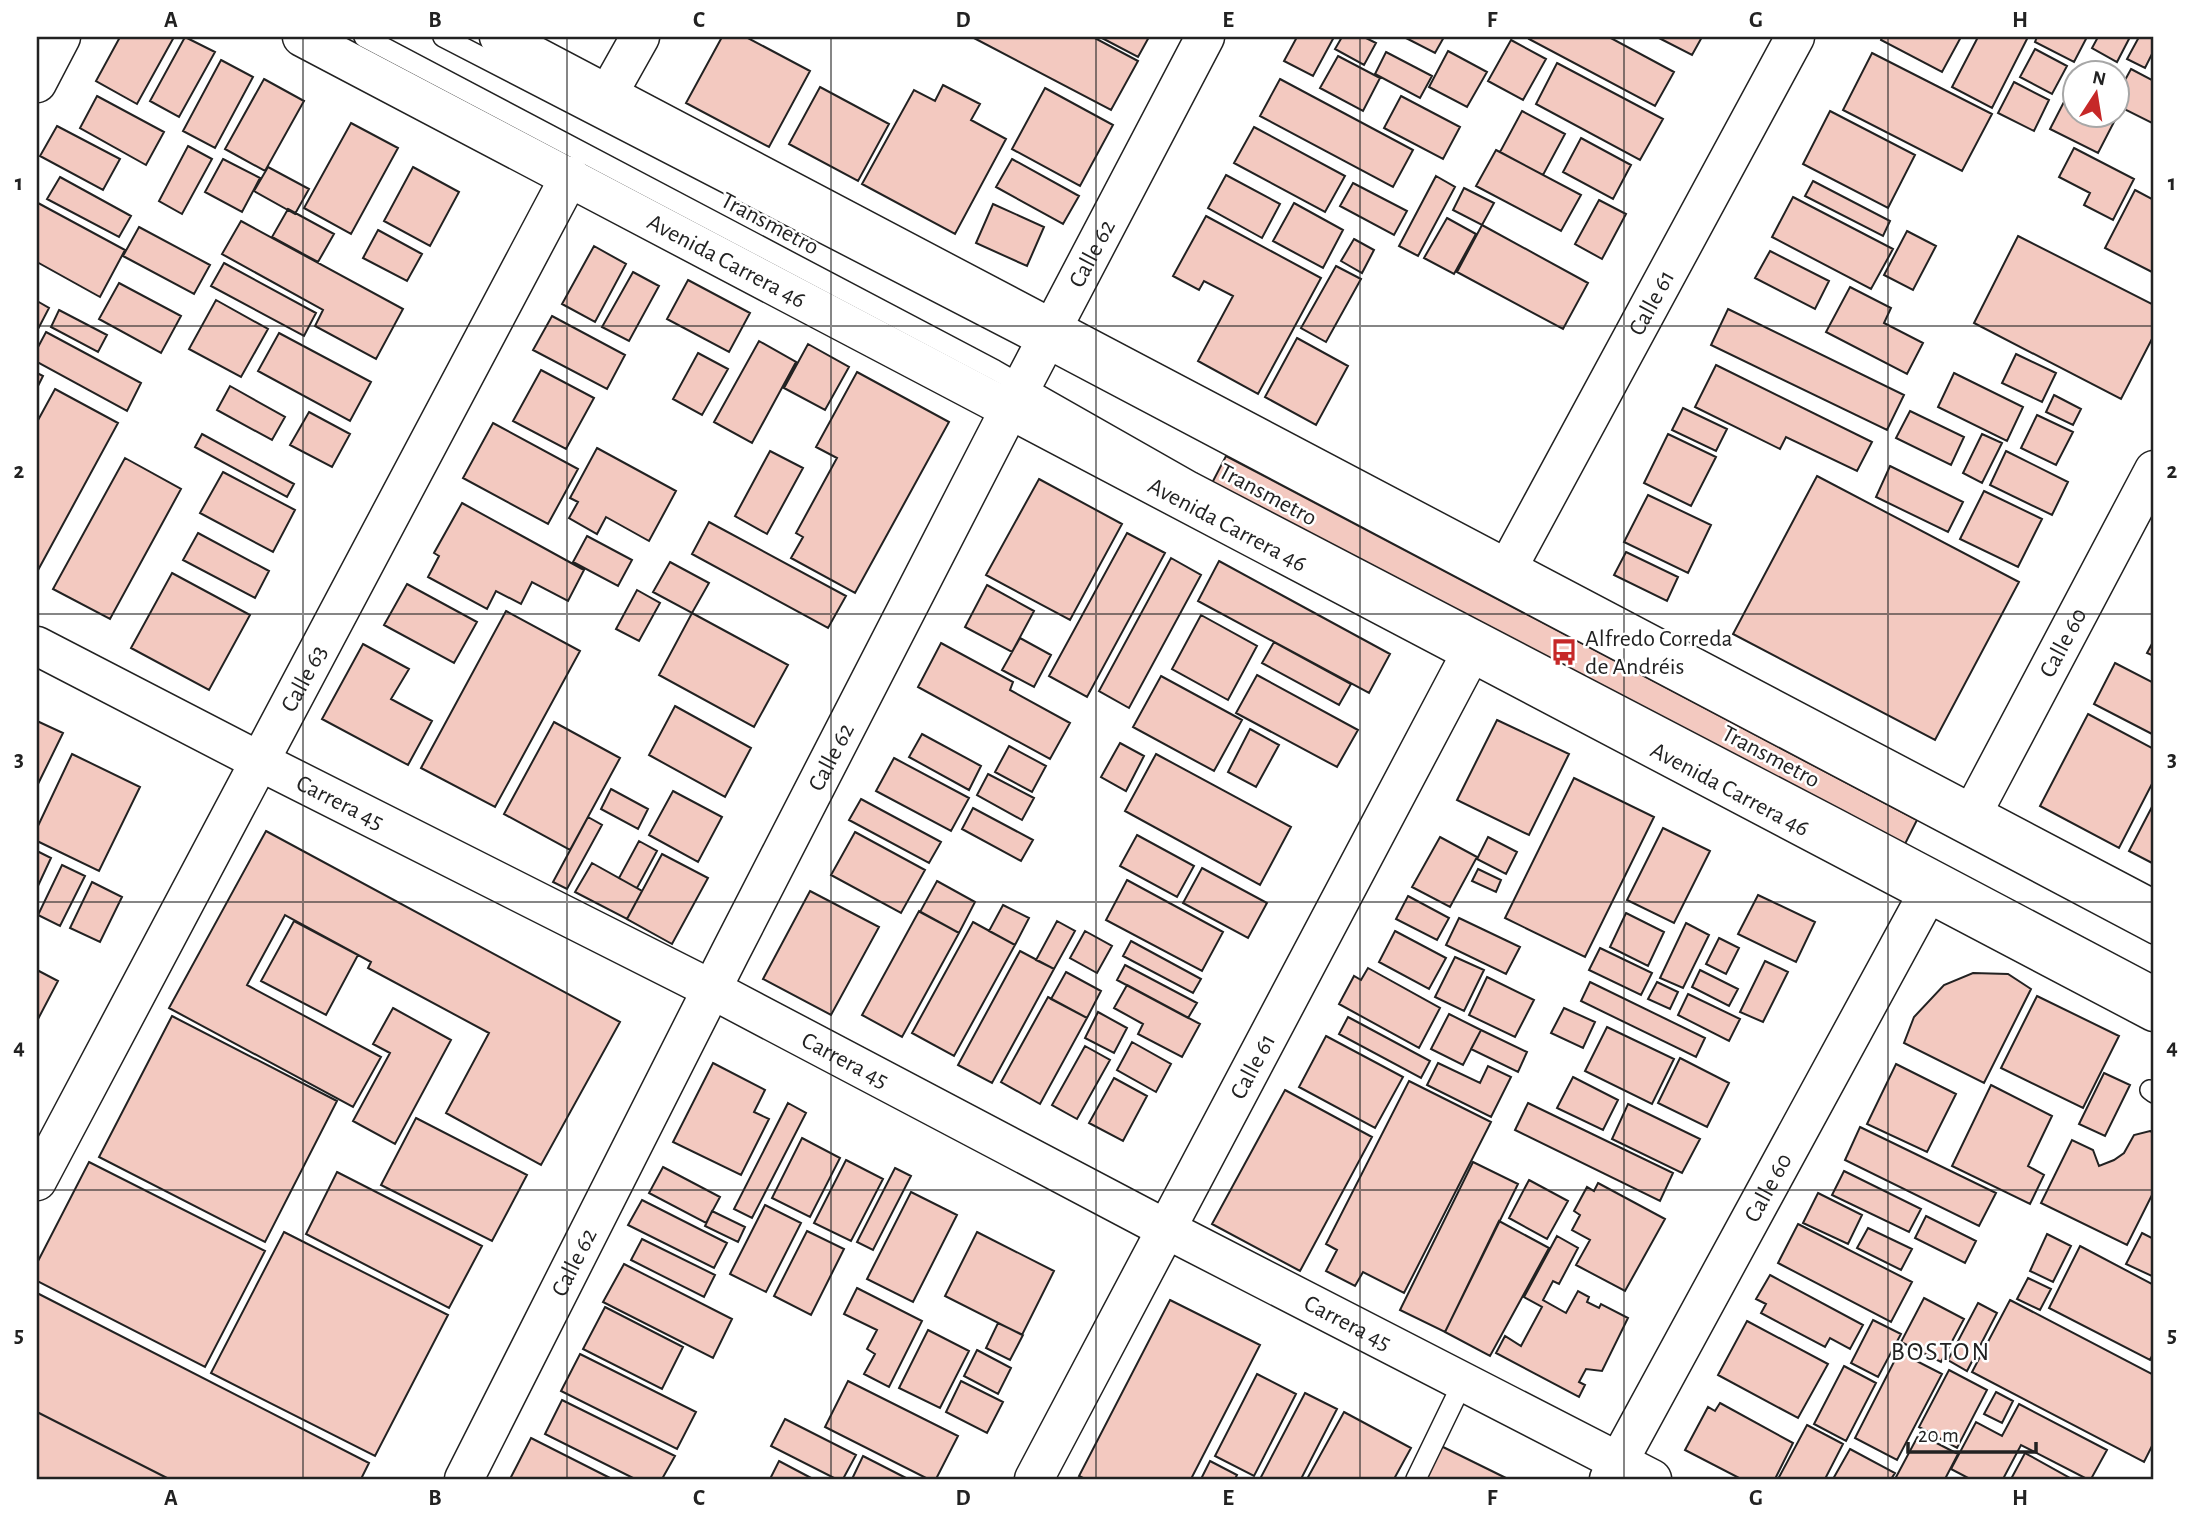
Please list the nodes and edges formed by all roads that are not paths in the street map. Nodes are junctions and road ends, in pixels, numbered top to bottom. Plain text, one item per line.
1 (61, 37) edge
2 (302, 37) edge
3 (364, 37) edge
4 (443, 37) edge
5 (499, 37) edge
6 (640, 37) edge
7 (1205, 37) edge
8 (1795, 37) edge
9 (37, 83) edge
10 (608, 94) junction
11 (570, 176) junction
12 (1048, 339) junction
13 (1016, 398) junction
14 (2154, 470) edge
15 (1507, 569) junction
16 (37, 646) edge
17 (1471, 653) junction
18 (260, 761) junction
19 (1972, 814) junction
20 (1928, 894) junction
21 (2154, 910) edge
22 (2154, 934) edge
23 (2154, 986) edge
24 (711, 989) junction
25 (2154, 1012) edge
26 (37, 1181) edge
27 (1166, 1229) junction
28 (1463, 1382) junction
29 (1614, 1471) edge
30 (464, 1479) edge
31 (1034, 1479) edge
32 (1416, 1479) edge
33 (1652, 1479) edge

1 - 9 street
2 - 11 street, Avenida Carrera 46
3 - 13 lane, Transmetro
4 - 12 lane, Transmetro
5 - 10 street
6 - 10 street
7 - 12 street, Calle 62
8 - 15 street, Calle 61
10 - 12 street
11 - 13 street, Avenida Carrera 46
11 - 18 street, Calle 63
12 - 13 street, Calle 62
12 - 15 street
12 - 22 lane, Transmetro
13 - 17 street, Avenida Carrera 46
13 - 23 lane, Transmetro
13 - 24 street, Calle 62
14 - 19 street, Calle 60
15 - 19 street
16 - 18 street, Carrera 45
17 - 20 street, Avenida Carrera 46
17 - 27 street, Calle 61
18 - 24 street, Carrera 45
18 - 26 street, Calle 63
19 - 21 street
20 - 25 street, Avenida Carrera 46
20 - 29 street, Calle 60
24 - 27 street, Carrera 45
24 - 30 street, Calle 62
27 - 28 street, Carrera 45
27 - 31 street, Calle 61
28 - 29 street, Carrera 45
28 - 32 lane
29 - 33 street, Carrera 45

